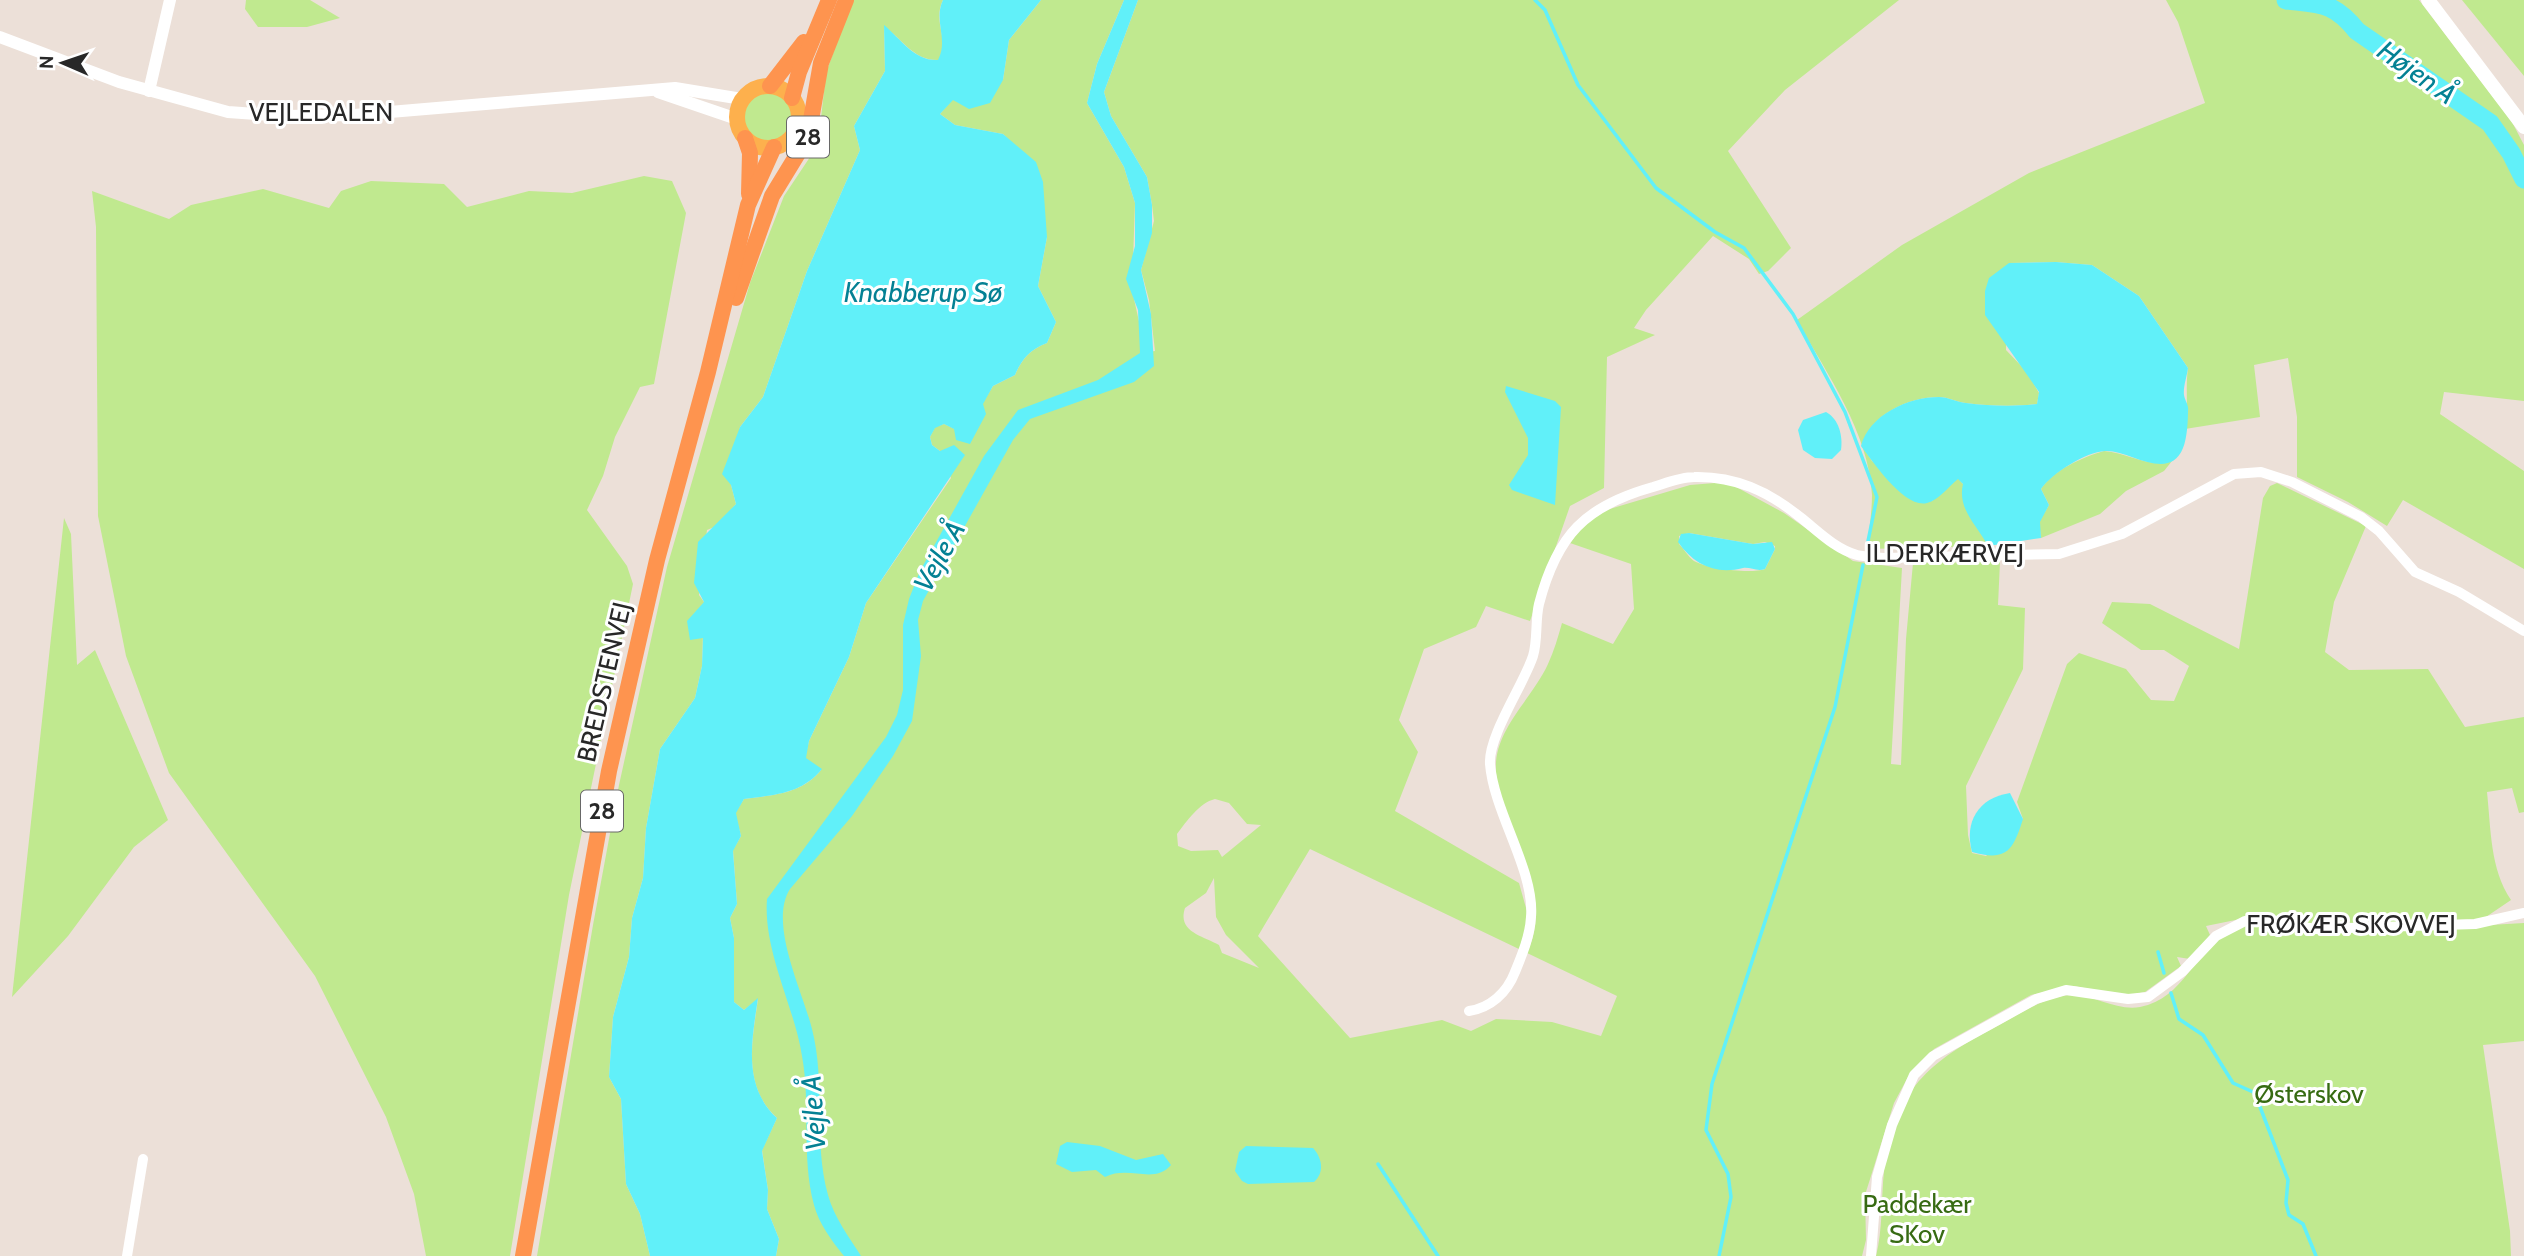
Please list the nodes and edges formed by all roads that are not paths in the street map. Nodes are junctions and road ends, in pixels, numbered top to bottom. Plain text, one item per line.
1 (170, 0) edge
2 (830, 0) edge
3 (846, 0) edge
4 (2428, 0) edge
5 (818, 23) junction
6 (0, 37) edge
7 (770, 86) junction
8 (149, 91) junction
9 (654, 91) junction
10 (792, 98) junction
11 (742, 99) junction
12 (737, 119) junction
13 (2524, 127) edge
14 (745, 138) junction
15 (774, 147) junction
16 (748, 205) junction
17 (708, 372) junction
18 (2524, 631) edge
19 (2524, 913) edge
20 (1469, 1011) dead end
21 (143, 1159) dead end
22 (127, 1256) edge
23 (523, 1256) edge
24 (1871, 1256) edge

1 - 8 street
2 - 5 highway, 28
3 - 17 highway, BREDSTENVEJ / 28
4 - 13 main road
5 - 7 highway, 28
5 - 10 highway, 28
6 - 8 street, VEJLEDALEN
7 - 10 main road, 28
7 - 11 main road, 28
8 - 9 street, VEJLEDALEN
9 - 11 street, VEJLEDALEN
9 - 12 street, VEJLEDALEN
10 - 15 main road, 28
11 - 12 main road
12 - 14 main road, 28
14 - 15 main road, 28
14 - 16 highway, BREDSTENVEJ / 28
15 - 16 highway, BREDSTENVEJ / 28
16 - 17 highway, BREDSTENVEJ / 28
17 - 23 highway, BREDSTENVEJ / 28
18 - 20 street, ILDERKÆRVEJ
19 - 24 street, FRØKÆR SKOVVEJ
21 - 22 street

